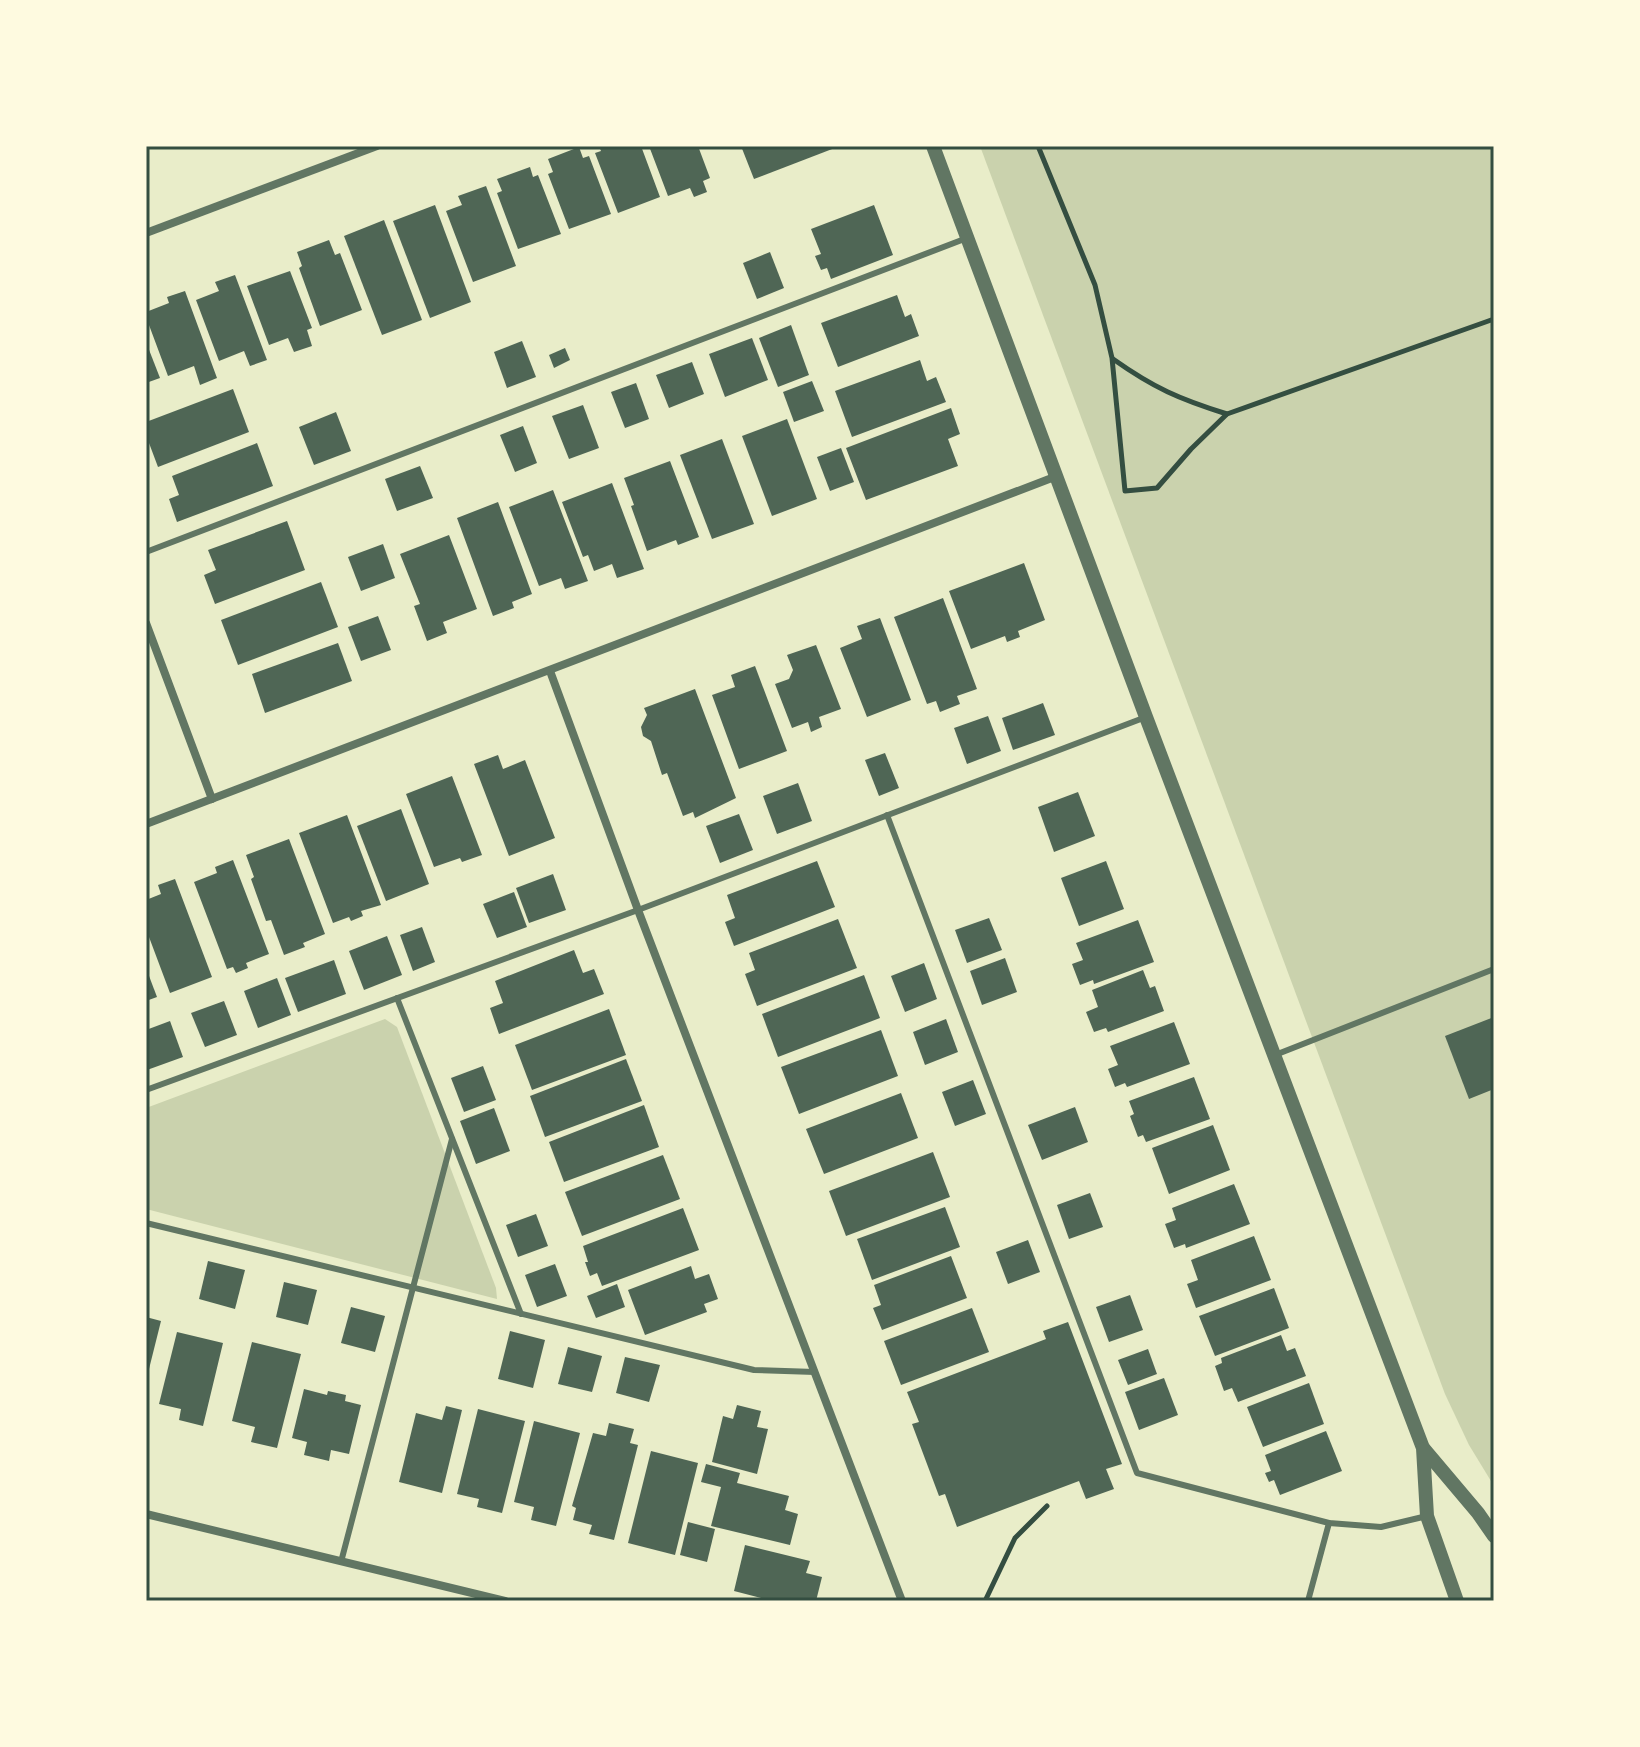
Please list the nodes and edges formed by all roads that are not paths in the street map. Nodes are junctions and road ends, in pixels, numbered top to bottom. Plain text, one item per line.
1 (377, 146) edge
2 (933, 146) edge
3 (146, 233) edge
4 (967, 238) junction
5 (1057, 476) junction
6 (146, 552) edge
7 (146, 623) edge
8 (550, 671) junction
9 (1146, 717) junction
10 (212, 799) junction
11 (887, 815) junction
12 (146, 824) edge
13 (638, 910) junction
14 (1494, 969) edge
15 (397, 998) junction
16 (1275, 1055) junction
17 (146, 1090) edge
18 (452, 1139) junction
19 (146, 1223) edge
20 (413, 1287) junction
21 (521, 1314) junction
22 (815, 1372) junction
23 (1423, 1448) junction
24 (146, 1514) edge
25 (1427, 1516) junction
26 (1329, 1523) junction
27 (1494, 1536) edge
28 (341, 1562) junction
29 (505, 1601) edge
30 (902, 1601) edge
31 (1308, 1601) edge
32 (1457, 1601) edge

1 - 3 street
2 - 4 street
4 - 5 street
4 - 6 lane
5 - 8 street
5 - 9 street
7 - 10 street
8 - 10 street
8 - 13 street
9 - 11 lane
9 - 16 street
10 - 12 street
11 - 13 lane
11 - 26 lane
13 - 15 lane
13 - 22 street
14 - 16 lane
15 - 17 lane
15 - 18 lane
16 - 23 street
18 - 20 lane
18 - 21 lane
19 - 20 lane
20 - 21 lane
20 - 28 lane
21 - 22 lane
22 - 30 street
23 - 25 street
23 - 27 street
24 - 28 street
25 - 26 lane
25 - 32 street
26 - 31 lane
28 - 29 street

